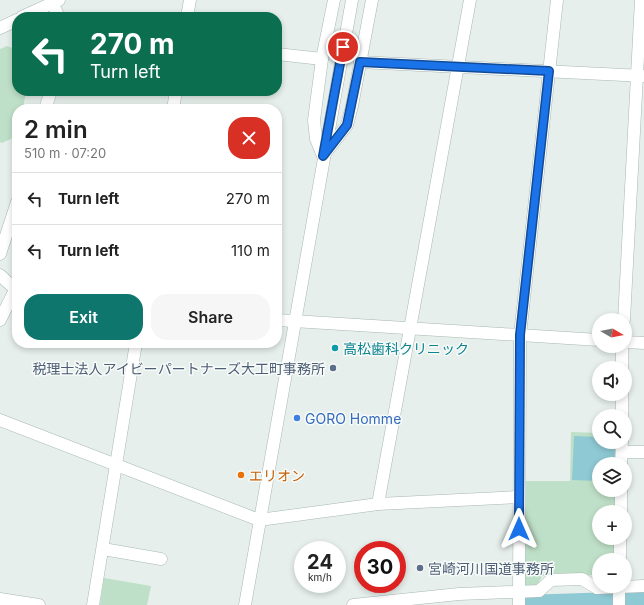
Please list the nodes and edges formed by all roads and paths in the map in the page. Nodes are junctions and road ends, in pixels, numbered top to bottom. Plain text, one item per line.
1 (190, 0) edge
2 (334, 0) edge
3 (352, 0) edge
4 (372, 0) edge
5 (470, 0) edge
6 (557, 0) edge
7 (641, 0) edge
8 (56, 2) edge
9 (33, 12) edge
10 (58, 12) edge
11 (188, 12) edge
12 (12, 22) edge
13 (0, 28) edge
14 (282, 55) edge
15 (322, 59) junction
16 (360, 62) junction
17 (458, 68) junction
18 (549, 71) junction
19 (641, 76) edge
20 (323, 156) junction
21 (12, 217) edge
22 (0, 254) edge
23 (0, 275) edge
24 (12, 287) edge
25 (12, 298) edge
26 (624, 313) edge
27 (0, 320) edge
28 (282, 321) edge
29 (294, 322) junction
30 (410, 329) junction
31 (520, 335) junction
32 (592, 340) edge
33 (632, 342) edge
34 (644, 343) edge
35 (135, 348) edge
36 (0, 420) edge
37 (631, 449) edge
38 (644, 452) edge
39 (116, 465) junction
40 (519, 497) junction
41 (378, 504) junction
42 (259, 520) junction
43 (103, 549) junction
44 (161, 559) dead end
45 (592, 585) edge
46 (632, 586) edge
47 (644, 586) edge
48 (519, 592) junction
49 (619, 593) edge
50 (0, 599) edge
51 (403, 603) edge
52 (39, 605) edge
53 (94, 605) edge
54 (245, 605) edge
55 (354, 605) edge
56 (519, 605) edge
57 (619, 605) edge

1 - 11 street
2 - 15 street
3 - 20 street
4 - 16 street
5 - 17 street
6 - 18 street
7 - 19 street
8 - 9 street
8 - 10 street
12 - 13 street
14 - 15 street
15 - 20 street
16 - 17 street
16 - 20 street
17 - 18 street
17 - 30 street
18 - 19 street
18 - 31 street
19 - 26 street
20 - 29 street
21 - 22 street
23 - 24 street
25 - 27 street
28 - 29 street
29 - 30 street
29 - 42 street
30 - 31 street
30 - 41 street
31 - 32 street
31 - 40 street
33 - 34 street
35 - 39 street
36 - 39 street
37 - 38 street
39 - 42 street
39 - 43 street
40 - 41 street
40 - 48 street
41 - 42 street
42 - 54 street
43 - 44 street
43 - 53 street
45 - 48 street
46 - 47 street
48 - 51 street
48 - 56 street
49 - 57 street
50 - 52 street
51 - 55 street

